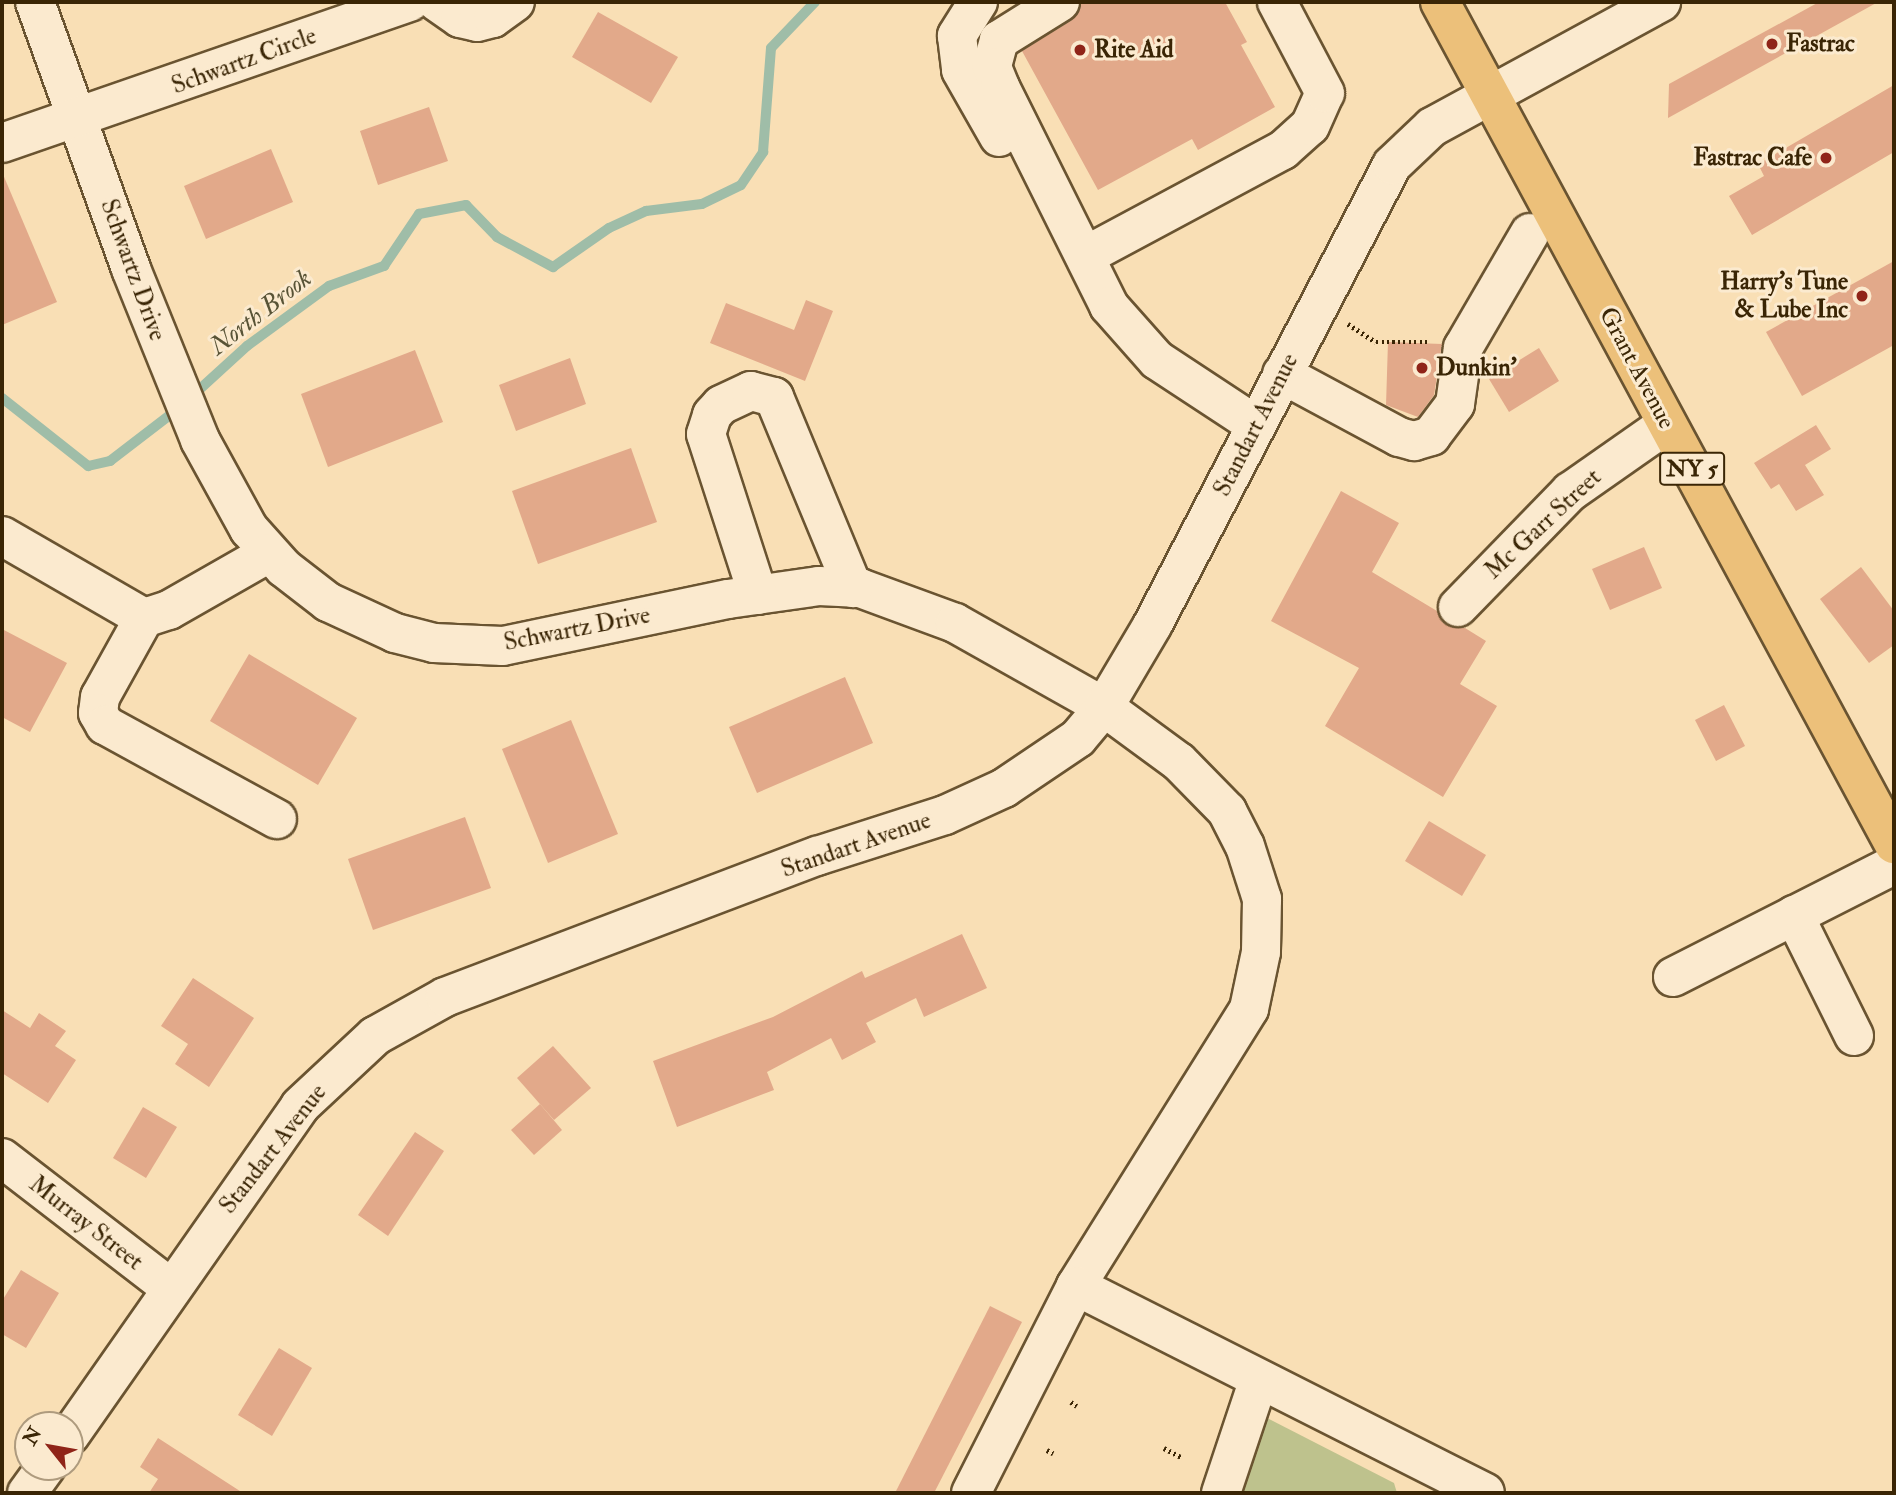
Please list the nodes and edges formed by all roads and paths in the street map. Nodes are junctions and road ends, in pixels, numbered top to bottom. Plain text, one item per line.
1 (35, 2) edge
2 (410, 2) edge
3 (437, 2) edge
4 (515, 2) edge
5 (978, 2) edge
6 (1028, 2) edge
7 (1060, 2) edge
8 (1277, 2) edge
9 (1440, 2) edge
10 (1661, 2) edge
11 (1488, 95) junction
12 (79, 120) junction
13 (2, 143) edge
14 (1530, 233) dead end
15 (1074, 242) junction
16 (1341, 320) dead end
17 (1441, 342) dead end
18 (1282, 374) junction
19 (1667, 424) junction
20 (1256, 425) junction
21 (2, 536) edge
22 (269, 553) junction
23 (853, 587) junction
24 (758, 595) junction
25 (1458, 607) dead end
26 (144, 618) junction
27 (1104, 707) junction
28 (277, 819) dead end
29 (1894, 844) edge
30 (1894, 864) edge
31 (1794, 915) junction
32 (1673, 977) dead end
33 (1854, 1036) dead end
34 (2, 1158) edge
35 (1076, 1286) junction
36 (171, 1288) junction
37 (1259, 1379) junction
38 (1071, 1402) dead end
39 (1077, 1406) dead end
40 (84, 1414) edge
41 (1164, 1448) dead end
42 (1047, 1450) dead end
43 (1053, 1453) dead end
44 (1181, 1457) dead end
45 (1432, 1481) edge
46 (971, 1493) edge
47 (1221, 1493) edge
48 (1485, 1493) edge

1 - 12 street, Schwartz Drive
2 - 12 street, Schwartz Circle
3 - 4 street
5 - 15 street
6 - 15 street
7 - 15 street
8 - 15 street
9 - 11 highway, Grant Avenue / NY 5
10 - 11 street, Standart Avenue
11 - 18 street, Standart Avenue
11 - 19 highway, Grant Avenue / NY 5
12 - 13 street, Schwartz Circle
12 - 22 street, Schwartz Drive
14 - 18 street
15 - 20 street
16 - 17 path
18 - 20 street, Standart Avenue
19 - 25 street, Mc Garr Street
19 - 29 highway, Grant Avenue / NY 5
20 - 27 street, Standart Avenue
21 - 26 street
22 - 24 street, Schwartz Drive
22 - 26 street
23 - 24 street, Schwartz Drive
23 - 24 street
23 - 27 street, Schwartz Drive
26 - 28 street
27 - 35 street, Schwartz Drive
27 - 36 street, Standart Avenue
30 - 31 street
31 - 32 street
31 - 33 street
34 - 36 street, Murray Street
35 - 37 street
35 - 46 street, Schwartz Drive
36 - 40 street, Standart Avenue
37 - 45 street
37 - 47 street
38 - 39 path
41 - 44 path
42 - 43 path
45 - 48 street

